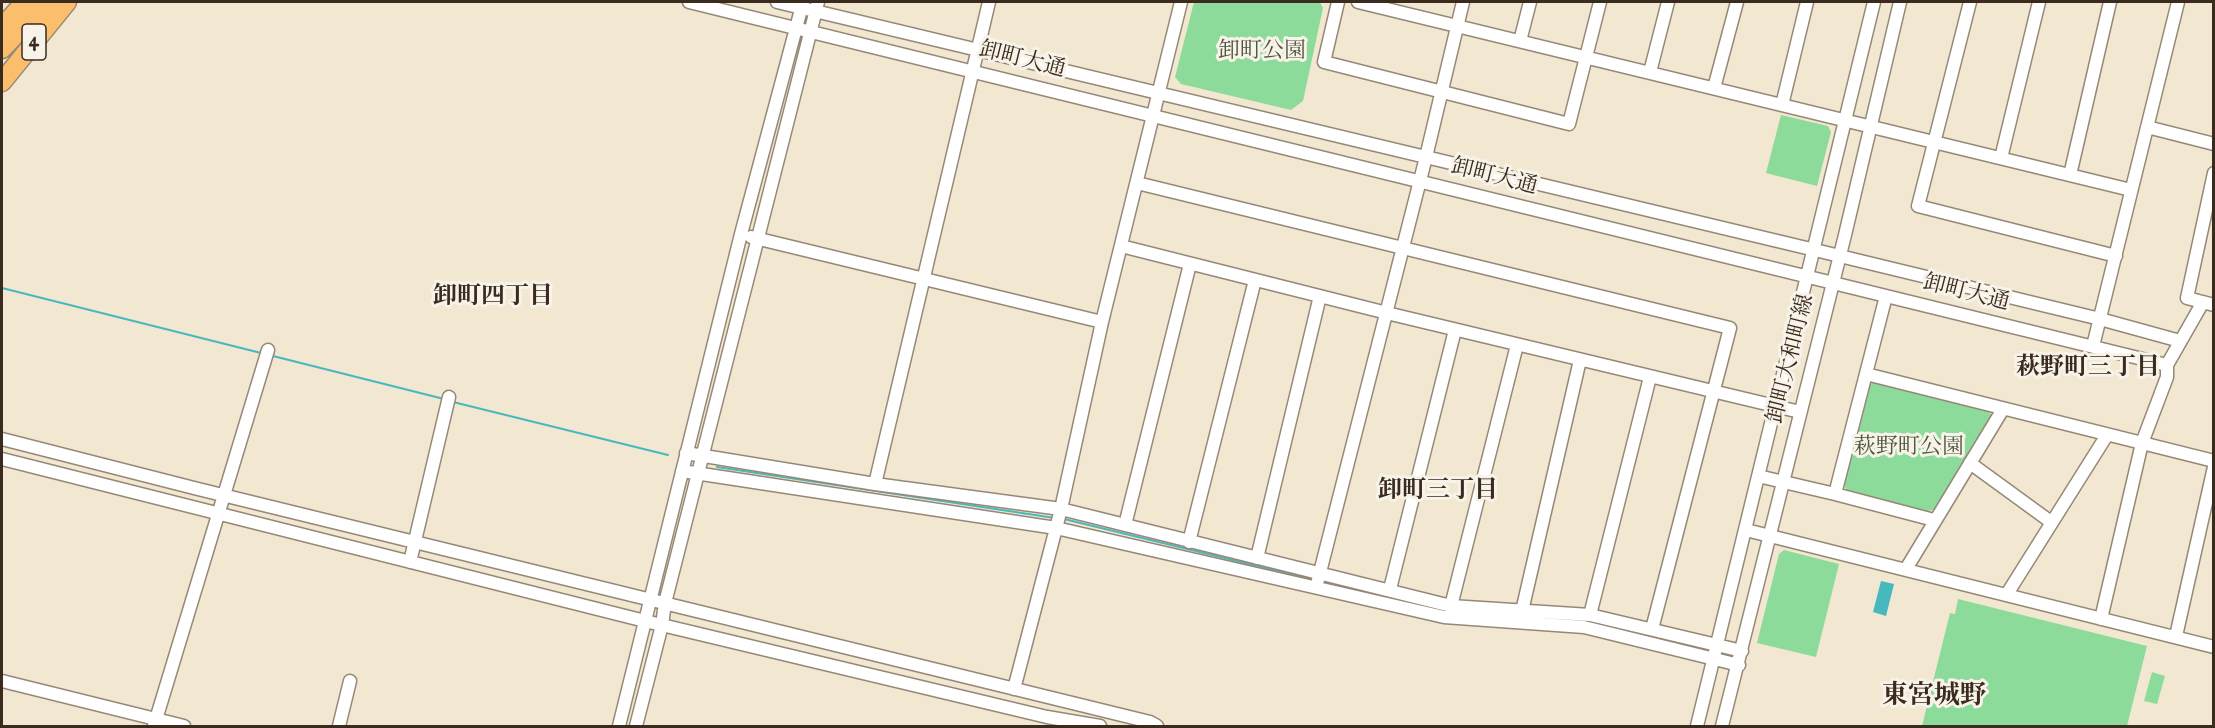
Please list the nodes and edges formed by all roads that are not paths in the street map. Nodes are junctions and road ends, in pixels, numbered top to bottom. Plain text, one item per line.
1 (25, 2) edge
2 (46, 2) edge
3 (67, 2) edge
4 (689, 2) edge
5 (777, 2) edge
6 (989, 2) edge
7 (1181, 2) edge
8 (1338, 2) edge
9 (1358, 2) edge
10 (1463, 2) edge
11 (1530, 2) edge
12 (1600, 2) edge
13 (1668, 2) edge
14 (1737, 2) edge
15 (1807, 2) edge
16 (1874, 2) edge
17 (1900, 2) edge
18 (1970, 2) edge
19 (2039, 2) edge
20 (2110, 2) edge
21 (2178, 2) edge
22 (802, 4) edge
23 (1388, 5) edge
24 (817, 6) edge
25 (1458, 26) junction
26 (2, 27) edge
27 (796, 28) junction
28 (811, 31) junction
29 (1520, 41) junction
30 (2, 49) edge
31 (979, 50) junction
32 (1585, 57) junction
33 (973, 71) junction
34 (1650, 72) junction
35 (2, 82) edge
36 (1714, 88) junction
37 (1441, 92) junction
38 (1159, 93) junction
39 (1782, 105) junction
40 (1154, 116) junction
41 (1846, 120) junction
42 (1871, 126) junction
43 (2147, 127) junction
44 (1934, 141) junction
45 (2214, 144) edge
46 (1426, 157) junction
47 (2001, 158) junction
48 (2214, 173) edge
49 (2070, 175) junction
50 (1419, 182) junction
51 (1137, 183) junction
52 (2131, 190) junction
53 (741, 234) junction
54 (758, 238) junction
55 (1121, 246) junction
56 (1402, 248) junction
57 (1815, 250) junction
58 (1840, 256) junction
59 (2116, 256) junction
60 (1190, 264) junction
61 (1808, 276) junction
62 (924, 279) junction
63 (1255, 280) junction
64 (1833, 283) junction
65 (1320, 296) junction
66 (1886, 296) junction
67 (2208, 304) edge
68 (1386, 313) junction
69 (2100, 319) junction
70 (1102, 322) junction
71 (1455, 330) junction
72 (2180, 341) junction
73 (1517, 345) junction
74 (2093, 346) junction
75 (267, 355) dead end
76 (1580, 360) junction
77 (2167, 365) junction
78 (1866, 374) junction
79 (1650, 377) junction
80 (1712, 392) junction
81 (448, 402) dead end
82 (1775, 406) junction
83 (2003, 409) junction
84 (1800, 412) junction
85 (2107, 435) junction
86 (2, 439) edge
87 (2142, 443) junction
88 (686, 453) junction
89 (703, 456) junction
90 (2, 459) edge
91 (2214, 461) edge
92 (1970, 463) junction
93 (2214, 467) edge
94 (682, 471) junction
95 (698, 474) junction
96 (1758, 476) junction
97 (1783, 482) junction
98 (875, 484) junction
99 (1835, 494) junction
100 (224, 495) junction
101 (219, 515) junction
102 (1058, 519) junction
103 (1934, 520) junction
104 (2051, 522) junction
105 (1125, 525) junction
106 (1746, 530) junction
107 (1770, 536) junction
108 (415, 542) junction
109 (1189, 542) junction
110 (1257, 558) junction
111 (410, 562) junction
112 (1906, 569) junction
113 (1320, 573) junction
114 (1317, 587) junction
115 (1390, 589) junction
116 (2007, 594) junction
117 (650, 599) junction
118 (665, 603) junction
119 (1451, 606) junction
120 (1522, 611) junction
121 (1590, 615) junction
122 (2101, 619) junction
123 (645, 621) junction
124 (662, 625) junction
125 (1652, 629) junction
126 (2176, 636) junction
127 (1717, 644) junction
128 (2214, 647) edge
129 (1742, 651) junction
130 (1713, 659) junction
131 (1738, 665) junction
132 (2, 681) edge
133 (350, 681) dead end
134 (1014, 689) junction
135 (155, 723) edge
136 (184, 726) edge
137 (339, 726) edge
138 (619, 726) edge
139 (636, 726) edge
140 (1100, 726) edge
141 (1157, 726) edge
142 (1697, 726) edge
143 (1722, 726) edge

1 - 26 highway, 4
2 - 30 highway, 4
3 - 35 highway, 4
4 - 27 street, 卸町大通
5 - 22 street
6 - 31 street
7 - 38 street
8 - 37 street
9 - 23 street
10 - 25 street
11 - 29 street
12 - 32 street
13 - 34 street
14 - 36 street
15 - 39 street
16 - 41 street, 卸町大和町線
17 - 42 street, 卸町大和町線
18 - 44 street
19 - 47 street
20 - 49 street
21 - 43 street
22 - 24 street
22 - 27 street
23 - 25 street
24 - 28 street
24 - 31 street
25 - 29 street
25 - 37 street
27 - 28 street, 卸町大通
27 - 53 street
28 - 33 street, 卸町大通
28 - 54 street
29 - 32 street
31 - 33 street
31 - 38 street
32 - 34 street
32 - 37 street
33 - 40 street, 卸町大通
33 - 62 street
34 - 36 street
36 - 39 street
37 - 46 street
38 - 40 street
38 - 46 street
39 - 41 street
40 - 50 street, 卸町大通
40 - 51 street
41 - 42 street
41 - 57 street, 卸町大和町線
42 - 44 street
42 - 58 street, 卸町大和町線
43 - 45 street
43 - 52 street
44 - 47 street
44 - 59 street
46 - 50 street
46 - 57 street
47 - 49 street
48 - 67 street
49 - 52 street
50 - 56 street
50 - 61 street, 卸町大通
51 - 55 street
51 - 56 street
52 - 59 street
53 - 54 street
53 - 88 street
54 - 62 street
54 - 89 street
55 - 60 street
55 - 70 street
56 - 68 street
56 - 80 street
57 - 58 street
57 - 61 street, 卸町大和町線
58 - 64 street, 卸町大和町線
58 - 69 street
59 - 69 street
60 - 63 street
60 - 105 street
61 - 64 street, 卸町大通
61 - 82 street, 卸町大和町線
62 - 70 street
62 - 98 street
63 - 65 street
63 - 109 street
64 - 66 street, 卸町大通
64 - 84 street, 卸町大和町線
65 - 68 street
65 - 110 street
66 - 74 street, 卸町大通
66 - 78 street
67 - 72 street
68 - 71 street
68 - 113 street
69 - 72 street
69 - 74 street
70 - 102 street
71 - 73 street
71 - 115 street
72 - 77 street
73 - 76 street
73 - 119 street
74 - 77 street, 卸町大通
75 - 100 street
76 - 79 street
76 - 120 street
77 - 87 street
78 - 83 street
78 - 99 street
79 - 80 street
79 - 121 street
80 - 82 street
80 - 125 street
81 - 108 street
82 - 84 street
82 - 96 street, 卸町大和町線
83 - 85 street
83 - 92 street
84 - 97 street, 卸町大和町線
85 - 87 street
85 - 104 street
86 - 100 street
87 - 91 street
87 - 122 street
88 - 89 street
88 - 94 street
89 - 95 street
89 - 98 street
90 - 101 street
92 - 103 street
92 - 104 street
93 - 126 street
94 - 95 street
94 - 117 street
95 - 102 street
95 - 118 street
96 - 97 street
96 - 106 street, 卸町大和町線
97 - 99 street
97 - 107 street, 卸町大和町線
98 - 102 street
99 - 103 street
100 - 101 street
100 - 108 street
101 - 111 street
101 - 135 street
102 - 105 street
102 - 114 street
102 - 134 street
103 - 112 street
104 - 116 street
105 - 109 street
106 - 107 street
106 - 127 street, 卸町大和町線
107 - 112 street
107 - 129 street, 卸町大和町線
108 - 111 street
108 - 117 street
109 - 110 street
110 - 113 street
111 - 123 street
112 - 116 street
113 - 114 street
113 - 115 street
114 - 130 street
115 - 119 street
116 - 122 street
117 - 118 street
117 - 123 street
118 - 124 street
118 - 134 street
119 - 120 street
120 - 121 street
121 - 125 street
122 - 126 street
123 - 124 street
123 - 138 street
124 - 139 street
124 - 140 street
125 - 127 street
126 - 128 street
127 - 129 street
127 - 130 street, 卸町大和町線
129 - 131 street, 卸町大和町線
130 - 131 street
130 - 142 street, 卸町大和町線
131 - 143 street, 卸町大和町線
132 - 135 street
133 - 137 street
134 - 141 street
135 - 136 street

